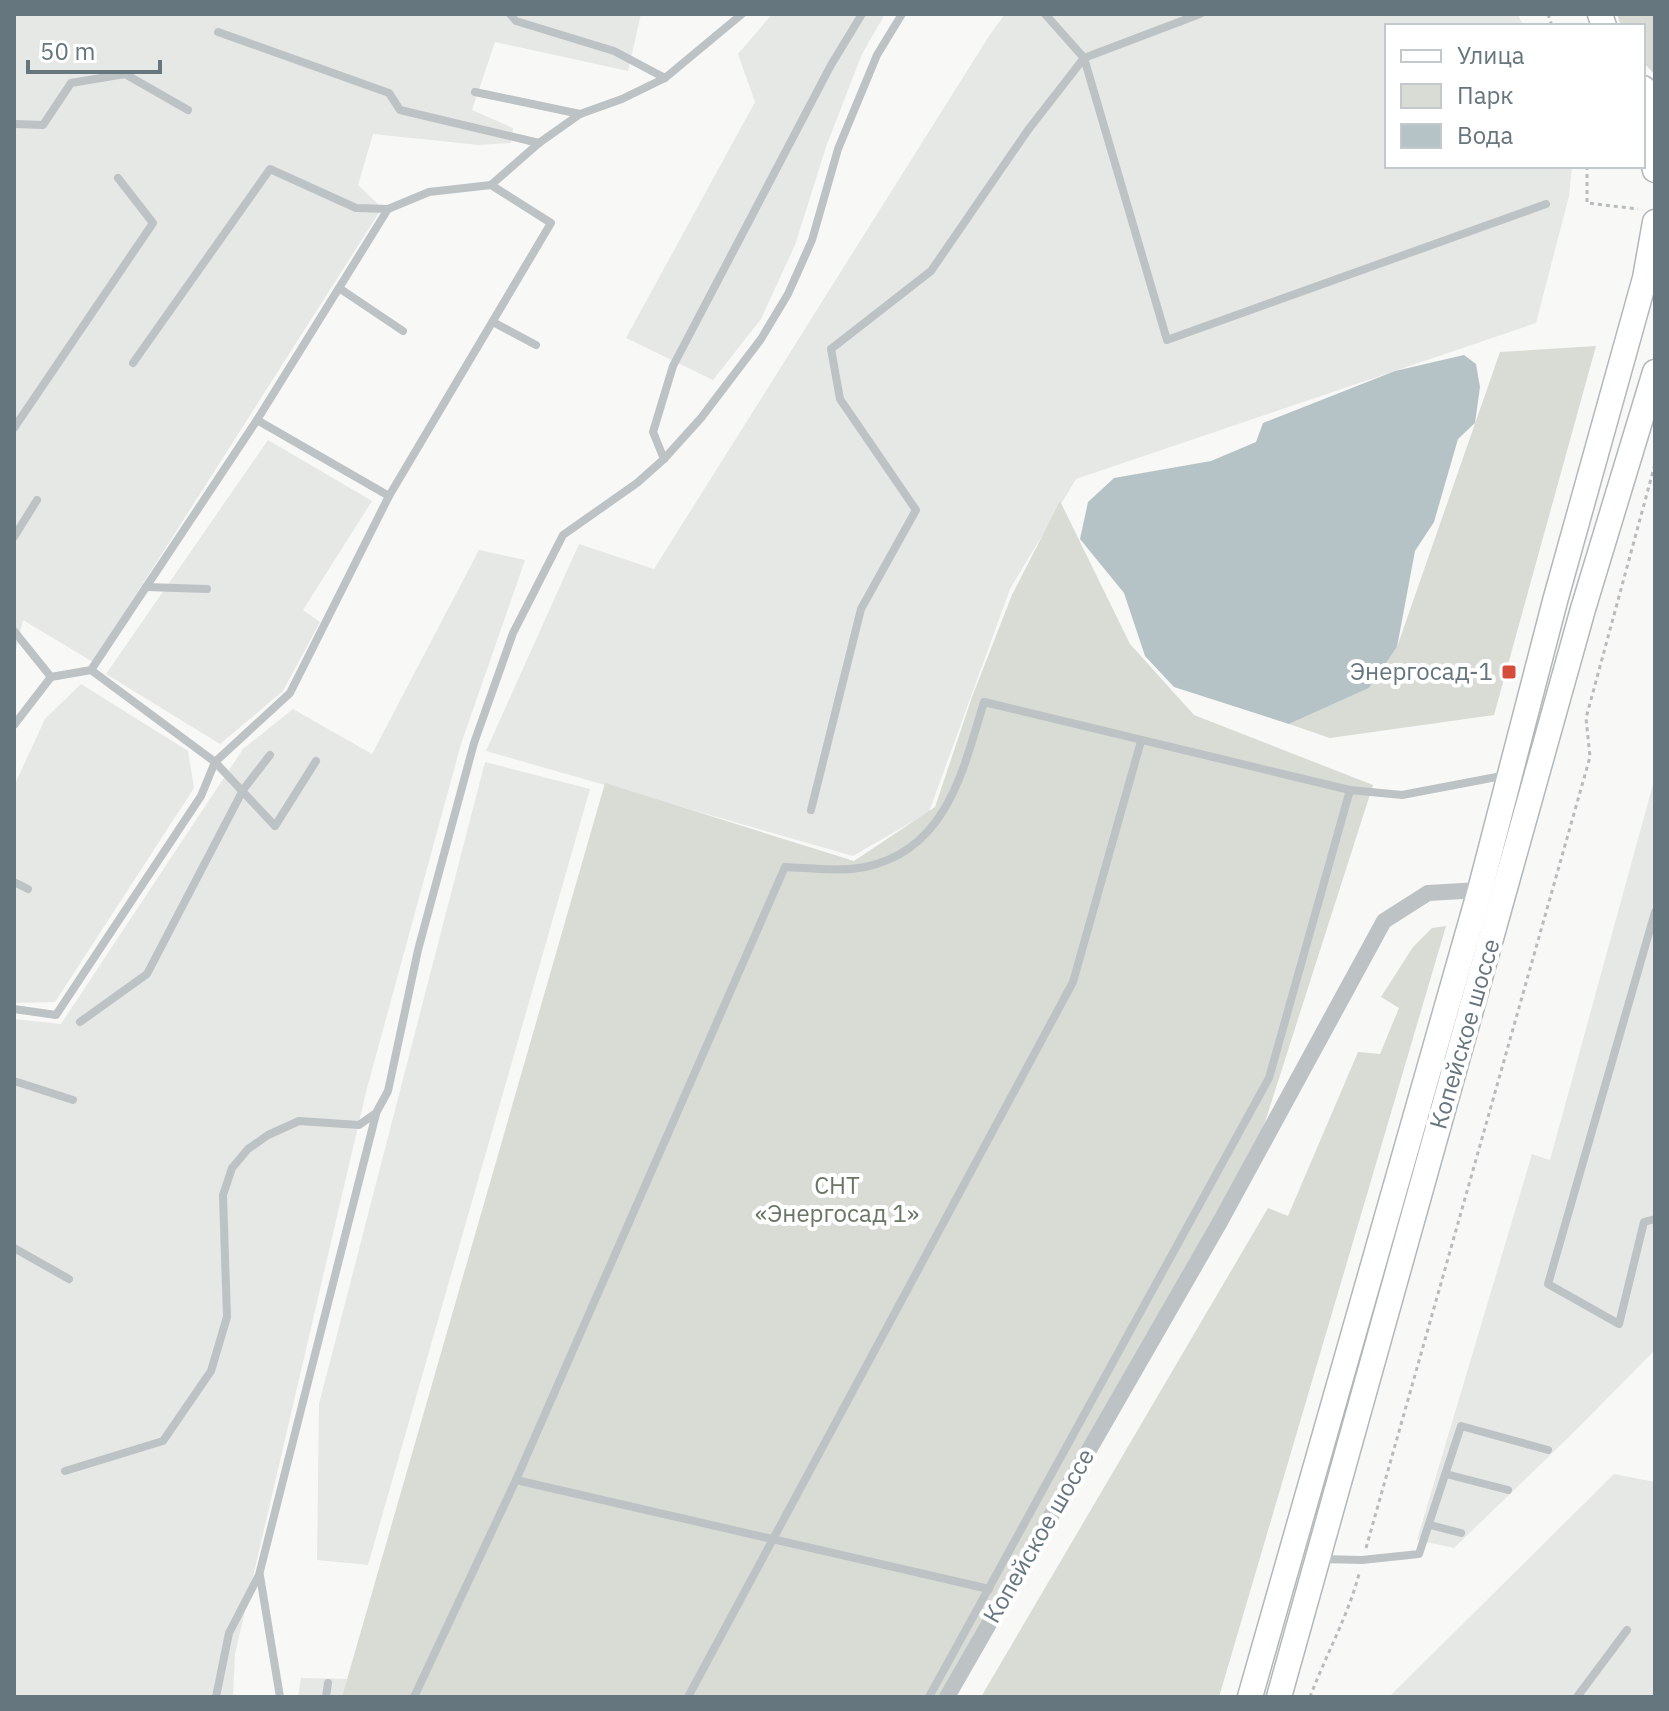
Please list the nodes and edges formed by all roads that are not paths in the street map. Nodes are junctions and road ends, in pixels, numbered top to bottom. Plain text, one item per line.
1 (510, 14) edge
2 (742, 14) edge
3 (862, 14) edge
4 (902, 14) edge
5 (1045, 14) edge
6 (1200, 14) edge
7 (218, 32) dead end
8 (1084, 58) junction
9 (665, 78) junction
10 (475, 92) dead end
11 (188, 110) dead end
12 (580, 114) junction
13 (14, 124) edge
14 (1645, 124) edge
15 (539, 143) junction
16 (1655, 170) edge
17 (118, 178) dead end
18 (491, 185) junction
19 (1546, 204) dead end
20 (388, 209) junction
21 (1646, 216) edge
22 (339, 288) junction
23 (493, 322) junction
24 (403, 331) dead end
25 (536, 345) dead end
26 (133, 363) dead end
27 (1655, 372) edge
28 (257, 420) junction
29 (14, 428) edge
30 (664, 459) junction
31 (389, 496) junction
32 (37, 500) dead end
33 (14, 537) edge
34 (146, 587) junction
35 (207, 589) dead end
36 (14, 631) edge
37 (91, 670) junction
38 (51, 677) junction
39 (14, 725) edge
40 (1141, 741) junction
41 (270, 755) dead end
42 (316, 761) dead end
43 (215, 762) junction
44 (1512, 774) junction
45 (243, 790) junction
46 (1350, 790) junction
47 (811, 810) dead end
48 (14, 882) edge
49 (28, 889) dead end
50 (1480, 890) junction
51 (1655, 912) edge
52 (14, 1009) edge
53 (80, 1022) dead end
54 (14, 1081) edge
55 (73, 1100) dead end
56 (376, 1113) junction
57 (1655, 1219) edge
58 (14, 1248) edge
59 (69, 1279) dead end
60 (1548, 1450) dead end
61 (65, 1471) dead end
62 (1446, 1474) junction
63 (516, 1480) junction
64 (1508, 1490) dead end
65 (1430, 1525) junction
66 (1461, 1533) dead end
67 (775, 1538) junction
68 (1318, 1559) junction
69 (259, 1575) junction
70 (989, 1589) junction
71 (1627, 1630) dead end
72 (328, 1683) dead end
73 (216, 1697) edge
74 (280, 1697) edge
75 (326, 1697) edge
76 (414, 1697) edge
77 (688, 1697) edge
78 (929, 1697) edge
79 (947, 1697) edge
80 (1250, 1697) edge
81 (1279, 1697) edge
82 (1577, 1697) edge

1 - 9 lane
2 - 9 lane
3 - 30 lane
4 - 30 lane
5 - 8 lane
6 - 8 lane
7 - 15 lane
8 - 19 lane
8 - 47 lane
9 - 12 lane
10 - 12 lane
11 - 13 lane
12 - 15 lane
14 - 16 main road
15 - 18 lane
17 - 29 lane
18 - 20 lane
18 - 23 lane
20 - 22 lane
20 - 26 lane
21 - 44 main road, Копейское шоссе
22 - 24 lane
22 - 28 lane
23 - 25 lane
23 - 31 lane
27 - 68 main road, Копейское шоссе
28 - 31 lane
28 - 34 lane
30 - 56 lane
31 - 43 lane
32 - 33 lane
34 - 35 lane
34 - 37 lane
36 - 38 lane
37 - 38 lane
37 - 43 lane
38 - 39 lane
40 - 46 lane
40 - 63 lane
40 - 67 lane
41 - 45 lane
42 - 45 lane
43 - 45 lane
43 - 52 lane
44 - 46 lane
44 - 50 main road, Копейское шоссе
45 - 53 lane
46 - 70 lane
48 - 49 lane
50 - 79 street, Копейское шоссе
50 - 80 main road, Копейское шоссе
51 - 57 lane
54 - 55 lane
56 - 61 lane
56 - 69 lane
58 - 59 lane
60 - 62 lane
62 - 64 lane
62 - 65 lane
63 - 67 lane
63 - 76 lane
65 - 66 lane
65 - 68 lane
67 - 70 lane
67 - 77 lane
68 - 81 main road, Копейское шоссе
69 - 73 lane
69 - 74 lane
70 - 78 lane
71 - 82 lane
72 - 75 lane

